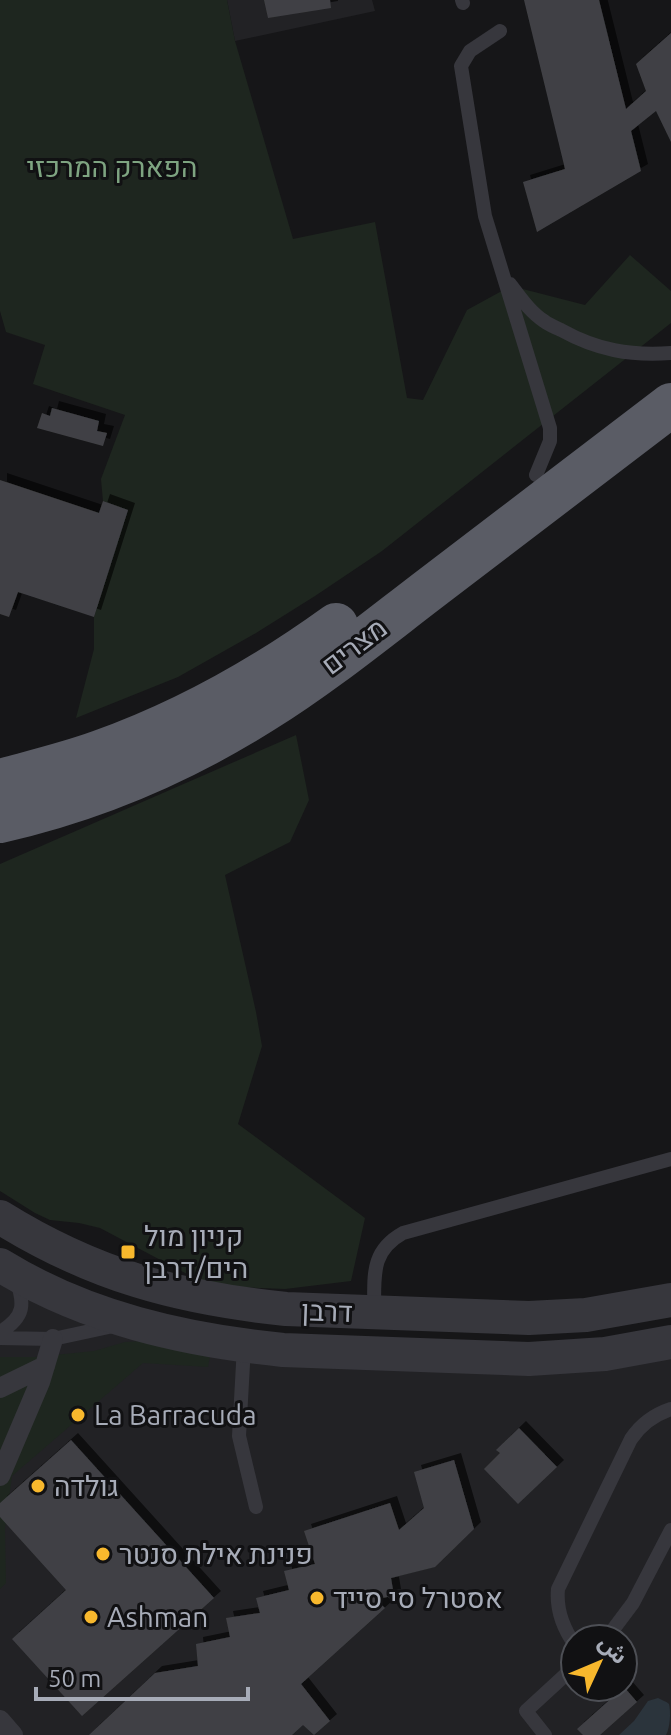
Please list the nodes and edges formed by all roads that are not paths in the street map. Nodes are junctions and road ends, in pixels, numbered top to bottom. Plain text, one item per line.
1 (500, 31) dead end
2 (505, 277) junction
3 (671, 353) edge
4 (671, 374) edge
5 (671, 405) edge
6 (536, 475) junction
7 (6, 800) edge
8 (671, 1159) edge
9 (0, 1217) edge
10 (7, 1270) edge
11 (671, 1300) edge
12 (374, 1312) junction
13 (129, 1322) junction
14 (0, 1332) edge
15 (0, 1338) edge
16 (53, 1339) junction
17 (671, 1342) edge
18 (244, 1346) junction
19 (45, 1366) junction
20 (0, 1388) edge
21 (671, 1409) edge
22 (2, 1467) edge
23 (256, 1507) dead end
24 (671, 1530) edge
25 (563, 1623) edge
26 (619, 1623) edge
27 (559, 1681) edge
28 (0, 1720) edge
29 (13, 1735) edge
30 (545, 1735) edge

1 - 2 lane
2 - 3 lane
2 - 6 lane
4 - 6 highway, מצרים
5 - 7 highway, מצרים
6 - 7 highway, מצרים
8 - 12 lane
9 - 12 street, דרבן
10 - 13 street, דרבן
10 - 14 lane
11 - 12 street, דרבן
13 - 16 lane
13 - 18 street, דרבן
15 - 16 lane
16 - 19 street
17 - 18 street, דרבן
18 - 23 lane
19 - 20 street
19 - 22 street
21 - 25 lane
24 - 26 lane
27 - 30 lane
28 - 29 street

